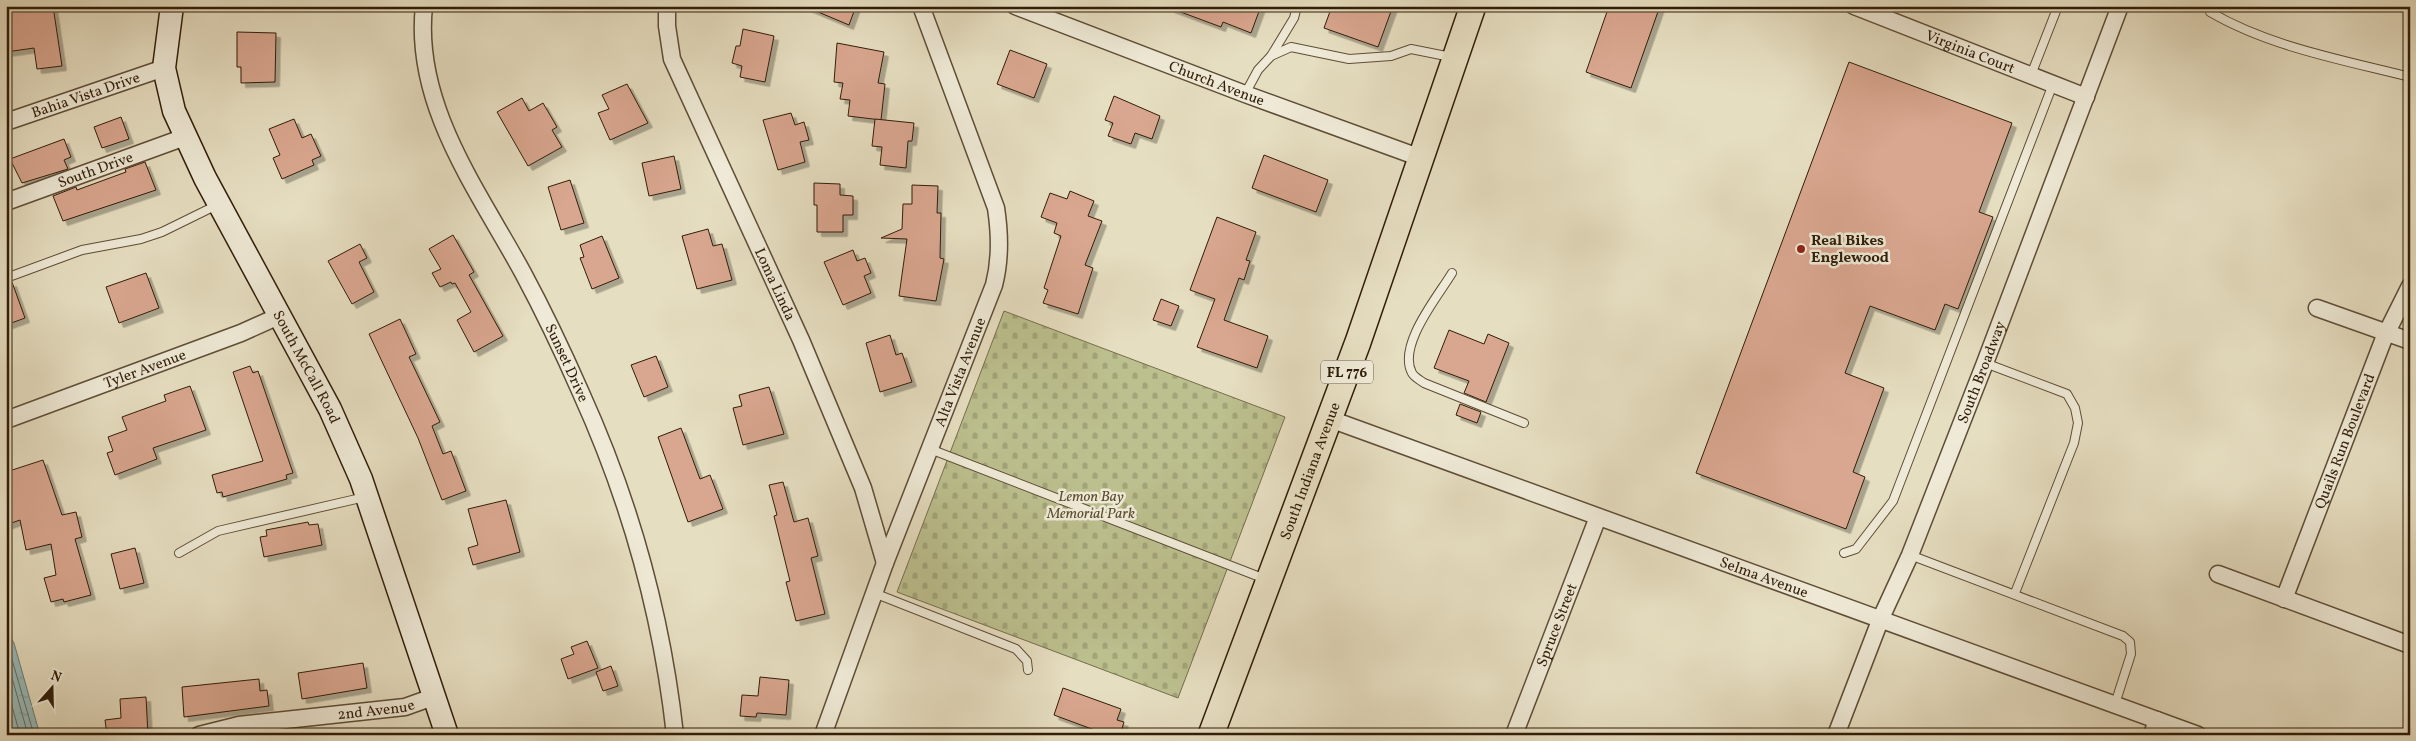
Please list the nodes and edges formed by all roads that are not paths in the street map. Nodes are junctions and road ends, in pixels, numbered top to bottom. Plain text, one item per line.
1 (172, 6) edge
2 (423, 6) edge
3 (667, 6) edge
4 (921, 6) edge
5 (1015, 6) edge
6 (1297, 6) edge
7 (1473, 6) edge
8 (1854, 6) edge
9 (2058, 6) edge
10 (2120, 6) edge
11 (2209, 6) edge
12 (1271, 56) junction
13 (1455, 58) junction
14 (164, 68) junction
15 (2031, 75) junction
16 (2410, 77) edge
17 (2052, 84) junction
18 (1245, 94) junction
19 (2086, 96) junction
20 (6, 122) edge
21 (186, 137) junction
22 (1421, 158) junction
23 (6, 202) edge
24 (219, 204) junction
25 (1452, 273) dead end
26 (6, 278) edge
27 (2410, 286) edge
28 (2317, 308) dead end
29 (281, 315) junction
30 (2387, 333) junction
31 (2410, 342) edge
32 (1985, 362) junction
33 (1330, 419) junction
34 (6, 420) edge
35 (1524, 423) dead end
36 (930, 449) junction
37 (367, 497) junction
38 (1598, 517) junction
39 (180, 553) dead end
40 (1844, 553) dead end
41 (1910, 555) junction
42 (885, 563) junction
43 (2218, 574) dead end
44 (1270, 580) junction
45 (874, 593) junction
46 (2015, 593) junction
47 (2284, 599) junction
48 (1881, 618) junction
49 (2410, 645) edge
50 (1028, 670) dead end
51 (433, 697) junction
52 (2115, 704) junction
53 (2155, 727) edge
54 (199, 735) edge
55 (448, 735) edge
56 (675, 735) edge
57 (823, 735) edge
58 (1212, 735) edge
59 (1514, 735) edge
60 (1836, 735) edge
61 (2198, 735) edge

1 - 14 street, South McCall Road
2 - 56 street, Sunset Drive
3 - 42 street, Loma Linda
4 - 36 street, Alta Vista Avenue
5 - 18 street, Church Avenue
6 - 12 lane
7 - 13 main road, South Indiana Avenue / FL 776
8 - 15 street, Virginia Court
9 - 15 lane
10 - 19 street, South Broadway
11 - 16 lane
12 - 13 lane
12 - 18 lane
13 - 22 main road, South Indiana Avenue / FL 776
14 - 20 street, Bahia Vista Drive
14 - 21 street, South McCall Road
15 - 17 street, Virginia Court
17 - 19 street, Virginia Court
17 - 40 lane
18 - 22 street, Church Avenue
19 - 32 street, South Broadway
21 - 23 street, South Drive
21 - 24 street, South McCall Road
22 - 33 main road, South Indiana Avenue / FL 776
24 - 26 lane
24 - 29 street, South McCall Road
25 - 35 lane
27 - 30 street, Quails Run Boulevard
28 - 30 street
29 - 34 street, Tyler Avenue
29 - 37 street, South McCall Road
30 - 31 street
30 - 47 street, Quails Run Boulevard
32 - 41 street, South Broadway
32 - 46 lane
33 - 38 street, Selma Avenue
33 - 44 main road, South Indiana Avenue / FL 776
36 - 42 street, Alta Vista Avenue
36 - 44 lane
37 - 39 lane
37 - 51 street, South McCall Road
38 - 48 street, Selma Avenue
38 - 59 street, Spruce Street
41 - 46 lane
41 - 48 street, South Broadway
42 - 45 street, Alta Vista Avenue
43 - 47 street
44 - 58 main road, South Indiana Avenue / FL 776
45 - 50 lane
45 - 57 street, Alta Vista Avenue
46 - 52 lane
47 - 49 street
48 - 52 street, Selma Avenue
48 - 60 street, South Broadway
51 - 54 street, 2nd Avenue
51 - 55 street, South McCall Road
52 - 53 street, Selma Avenue
53 - 61 street, Selma Avenue

